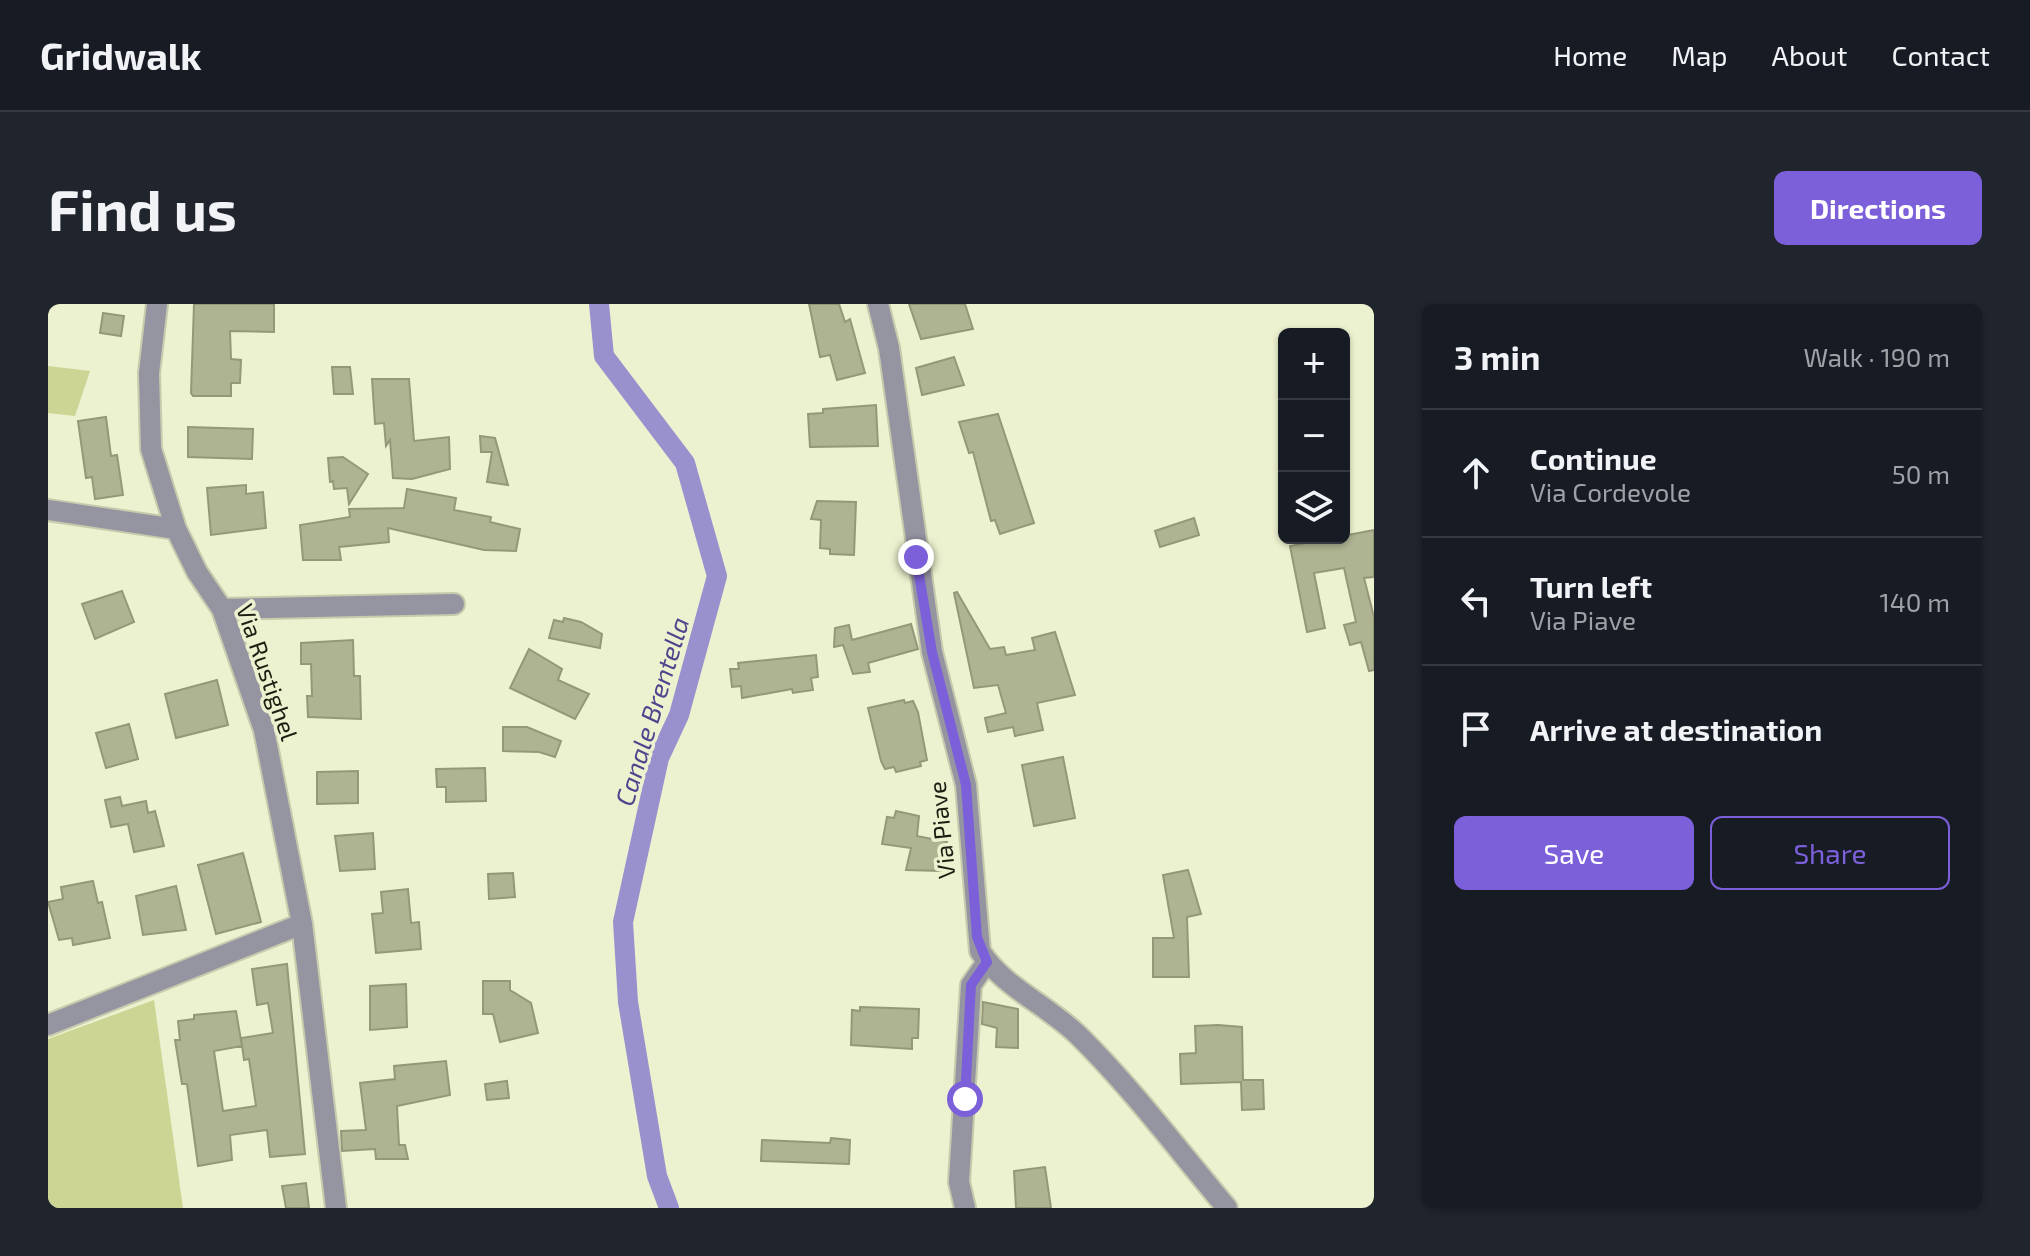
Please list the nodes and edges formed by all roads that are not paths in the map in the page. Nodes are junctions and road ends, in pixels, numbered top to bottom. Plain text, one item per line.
1 (157, 304) edge
2 (878, 304) edge
3 (48, 510) edge
4 (176, 529) junction
5 (454, 604) dead end
6 (222, 609) junction
7 (302, 924) junction
8 (987, 962) junction
9 (48, 1025) edge
10 (336, 1208) edge
11 (965, 1208) edge
12 (1227, 1208) edge

1 - 4 street, Via Rustighel
2 - 8 street, Via Piave
3 - 4 street
4 - 6 street, Via Rustighel
5 - 6 street
6 - 7 street, Via Rustighel
7 - 9 street
7 - 10 street, Via Rustighel
8 - 11 street
8 - 12 street

